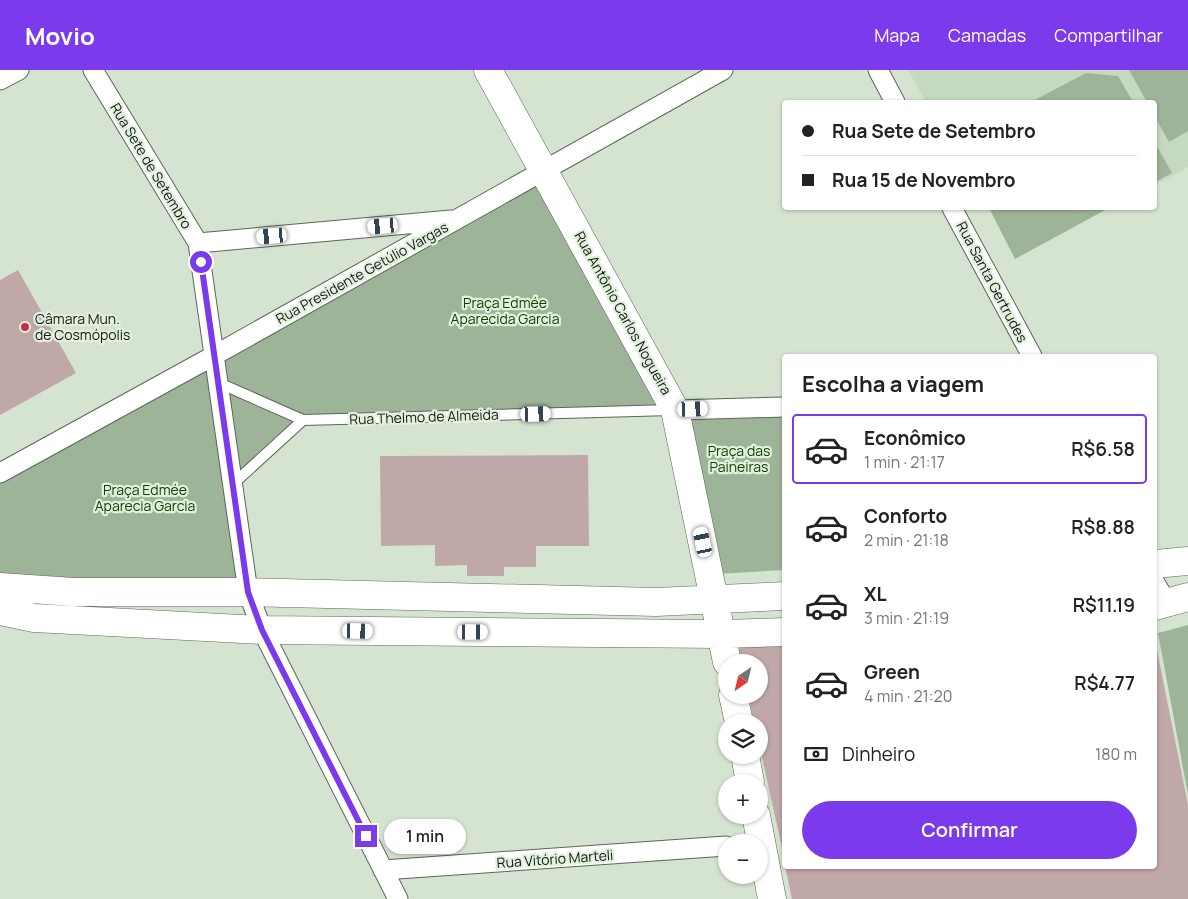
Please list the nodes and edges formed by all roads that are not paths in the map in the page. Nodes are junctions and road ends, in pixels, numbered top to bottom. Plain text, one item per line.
1 (19, 70) edge
2 (93, 70) edge
3 (488, 70) edge
4 (723, 70) edge
5 (878, 70) edge
6 (0, 80) edge
7 (894, 100) edge
8 (544, 170) junction
9 (953, 210) edge
10 (457, 220) junction
11 (198, 243) junction
12 (1031, 354) edge
13 (215, 355) junction
14 (219, 383) junction
15 (782, 407) edge
16 (675, 410) junction
17 (303, 420) junction
18 (0, 473) edge
19 (233, 484) junction
20 (1188, 561) edge
21 (1157, 564) edge
22 (10, 588) edge
23 (248, 592) junction
24 (782, 596) edge
25 (715, 599) junction
26 (0, 611) edge
27 (262, 630) junction
28 (782, 632) edge
29 (722, 634) junction
30 (726, 654) edge
31 (718, 847) edge
32 (383, 870) junction
33 (768, 881) edge
34 (398, 899) edge
35 (772, 899) edge

1 - 6 street
2 - 11 street, Rua Sete de Setembro
3 - 8 street, Rua Antônio Carlos Nogueira
4 - 8 street, Rua Presidente Getúlio Vargas
5 - 7 street
8 - 10 street, Rua Presidente Getúlio Vargas
8 - 16 street, Rua Antônio Carlos Nogueira
9 - 12 street, Rua Santa Gertrudes
10 - 11 street
10 - 13 street, Rua Presidente Getúlio Vargas
11 - 13 street, Rua Sete de Setembro
13 - 14 street, Rua Sete de Setembro
13 - 18 street, Rua Presidente Getúlio Vargas
14 - 17 lane, Rua Thelmo de Almeida
14 - 19 street, Rua Sete de Setembro
15 - 16 street, Rua Thelmo de Almeida
16 - 17 lane, Rua Thelmo de Almeida
16 - 25 street, Rua Antônio Carlos Nogueira
17 - 19 lane
19 - 23 street, Rua Sete de Setembro
20 - 21 street
22 - 23 street
23 - 25 street
23 - 27 street, Rua Sete de Setembro
24 - 25 street
25 - 29 street, Rua Antônio Carlos Nogueira
26 - 27 street
27 - 29 street
27 - 32 street, Rua Sete de Setembro
28 - 29 street
29 - 30 street, Rua Antônio Carlos Nogueira
31 - 32 street, Rua Vitório Marteli
32 - 34 street, Rua Sete de Setembro
33 - 35 street

